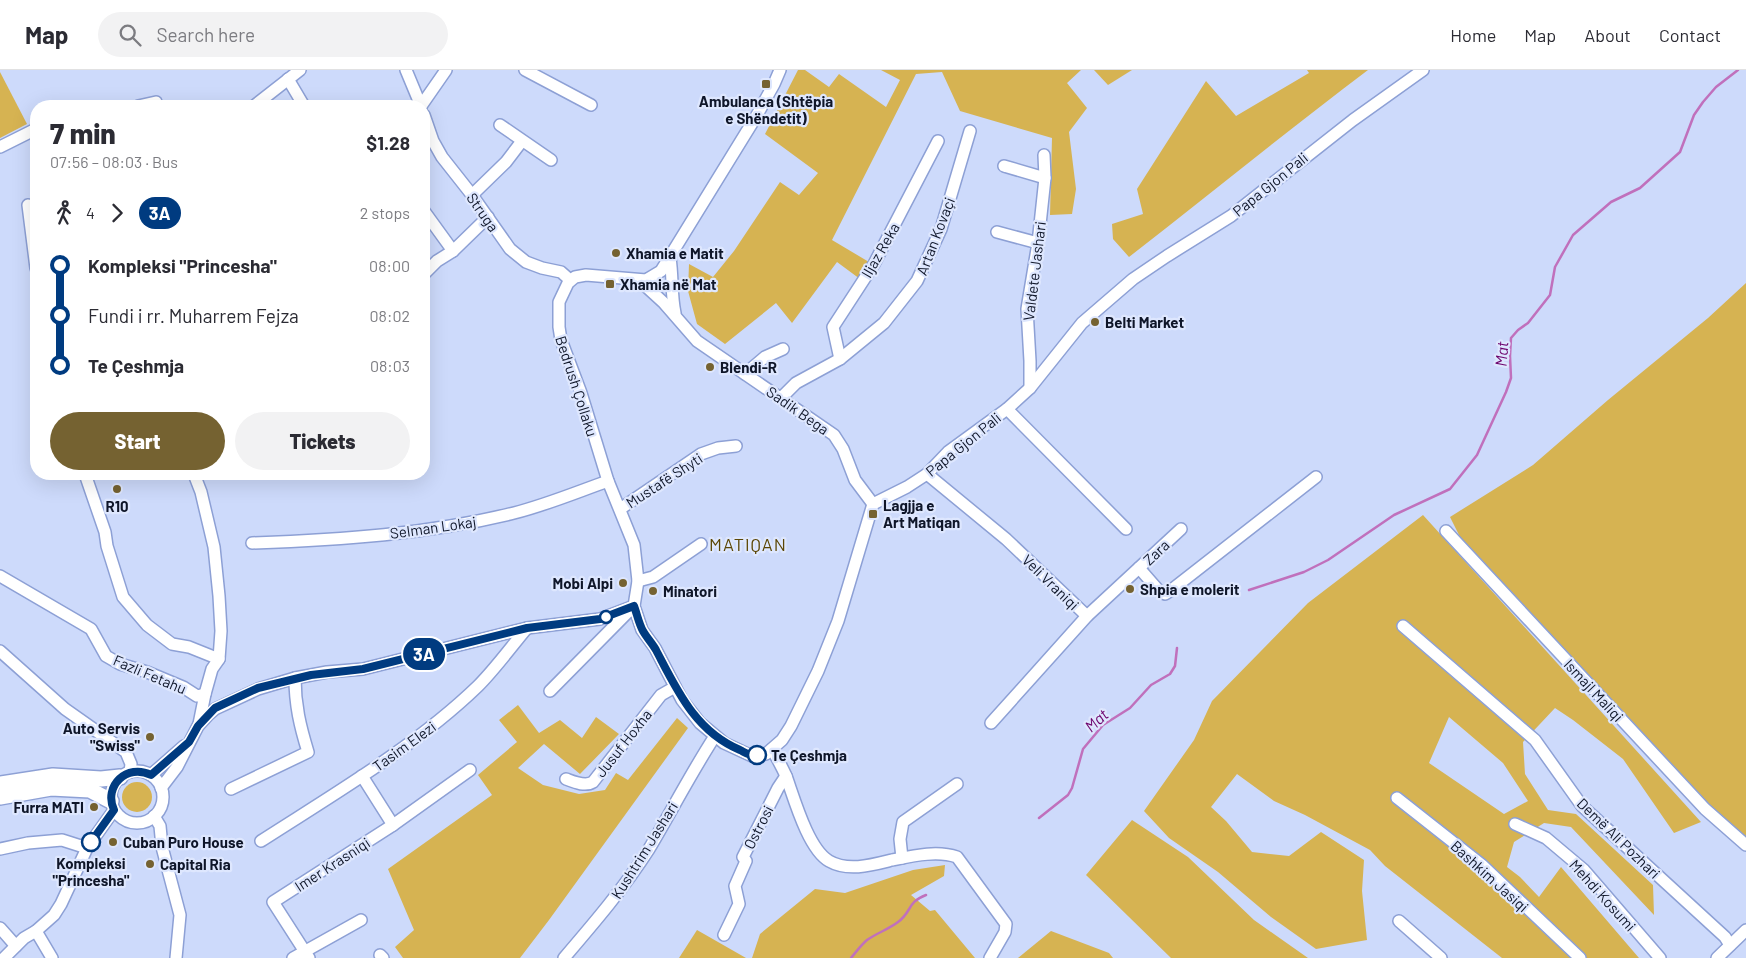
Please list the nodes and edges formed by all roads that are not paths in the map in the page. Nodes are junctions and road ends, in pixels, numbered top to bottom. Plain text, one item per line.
1 (300, 70) edge
2 (406, 70) edge
3 (446, 70) edge
4 (525, 70) edge
5 (780, 70) edge
6 (1423, 70) edge
7 (288, 79) junction
8 (268, 100) edge
9 (300, 100) edge
10 (418, 100) edge
11 (425, 100) edge
12 (591, 105) dead end
13 (500, 125) dead end
14 (30, 132) edge
15 (430, 132) edge
16 (970, 132) dead end
17 (522, 141) junction
18 (938, 141) dead end
19 (0, 147) edge
20 (1044, 155) dead end
21 (551, 160) dead end
22 (1004, 166) dead end
23 (1045, 178) junction
24 (472, 195) junction
25 (28, 205) dead end
26 (488, 217) junction
27 (430, 219) edge
28 (30, 221) edge
29 (997, 232) dead end
30 (1038, 243) junction
31 (453, 251) junction
32 (670, 258) junction
33 (430, 268) edge
34 (570, 280) junction
35 (639, 280) junction
36 (676, 315) junction
37 (783, 349) dead end
38 (840, 359) junction
39 (745, 374) junction
40 (1030, 388) junction
41 (782, 398) junction
42 (1007, 409) junction
43 (736, 446) dead end
44 (927, 474) junction
45 (1316, 477) dead end
46 (88, 480) edge
47 (196, 480) edge
48 (608, 481) junction
49 (873, 504) junction
50 (620, 509) junction
51 (1126, 529) dead end
52 (1181, 529) dead end
53 (1446, 531) dead end
54 (252, 543) dead end
55 (701, 544) dead end
56 (1139, 568) junction
57 (0, 576) edge
58 (638, 581) junction
59 (634, 606) junction
60 (1087, 616) junction
61 (1403, 626) dead end
62 (527, 628) junction
63 (0, 654) edge
64 (219, 659) junction
65 (294, 678) junction
66 (675, 686) junction
67 (550, 690) dead end
68 (205, 694) junction
69 (991, 723) dead end
70 (198, 726) junction
71 (715, 736) junction
72 (189, 742) junction
73 (772, 749) junction
74 (470, 770) dead end
75 (125, 775) junction
76 (151, 775) junction
77 (362, 776) junction
78 (786, 776) junction
79 (566, 780) dead end
80 (0, 784) edge
81 (957, 784) dead end
82 (161, 788) junction
83 (230, 789) dead end
84 (0, 797) edge
85 (1397, 798) dead end
86 (113, 806) junction
87 (154, 816) junction
88 (1515, 824) dead end
89 (393, 825) junction
90 (261, 841) dead end
91 (1746, 845) edge
92 (87, 848) junction
93 (0, 849) edge
94 (902, 858) junction
95 (361, 920) dead end
96 (1399, 921) dead end
97 (0, 928) edge
98 (1746, 930) edge
99 (36, 932) junction
100 (724, 935) dead end
101 (1730, 945) junction
102 (16, 946) junction
103 (308, 955) edge
104 (4, 958) edge
105 (52, 958) edge
106 (176, 958) edge
107 (293, 958) edge
108 (564, 958) edge
109 (990, 958) edge
110 (1441, 958) edge
111 (1580, 958) edge
112 (1660, 958) edge
113 (1717, 958) edge

1 - 7 street
2 - 10 street
3 - 11 street
4 - 12 street
5 - 32 street
6 - 40 street, Papa Gjon Pali
7 - 8 street
7 - 9 street
13 - 17 street
14 - 19 street
15 - 24 street, Struga
16 - 38 street, Artan Kovaçi
17 - 21 street
17 - 24 street
18 - 38 street, Iljaz Reka
20 - 23 street, Valdete Jashari
22 - 23 street
23 - 30 street, Valdete Jashari
24 - 26 street, Struga
25 - 28 street
26 - 31 street
26 - 34 street, Struga
27 - 31 street
29 - 30 street
30 - 40 street, Valdete Jashari
31 - 33 street
32 - 35 street
32 - 36 street, Sadik Bega
34 - 35 street
34 - 48 street, Bedrush Çollaku
35 - 36 street, Sadik Bega
36 - 39 street, Sadik Bega
37 - 39 street
38 - 41 street, Artan Kovaçi
39 - 41 street, Sadik Bega
40 - 42 street, Papa Gjon Pali
41 - 49 street, Sadik Bega
42 - 44 street, Papa Gjon Pali
42 - 51 street
43 - 50 street, Mustafë Shyti
44 - 49 street, Papa Gjon Pali
44 - 60 street, Veli Vraniqi
45 - 56 street
46 - 64 street
47 - 64 street
48 - 50 street, Bedrush Çollaku
48 - 54 street, Selman Lokaj
49 - 73 street
50 - 58 street, Bedrush Çollaku
52 - 56 street, Zara
53 - 91 street, Ismajl Maliqi
55 - 58 street
56 - 60 street, Zara
57 - 68 street, Fazli Fetahu
58 - 59 street, Bedrush Çollaku
59 - 62 street
59 - 66 street
59 - 67 street
60 - 69 street, Veli Vraniqi
61 - 101 street, Demë Ali Pozhari
62 - 65 street
62 - 77 street, Tasim Elezi
63 - 75 street
64 - 68 street
65 - 70 street
65 - 83 street
66 - 71 street
66 - 79 street, Jusuf Hoxha
68 - 70 street, Fazli Fetahu
70 - 72 street
71 - 73 street
71 - 108 street, Kushtrim Jashari
72 - 76 street
72 - 82 street
73 - 78 street
74 - 89 street
75 - 76 street
75 - 80 main road
75 - 86 street
76 - 82 street
77 - 89 street
77 - 90 street, Tasim Elezi
78 - 94 street
78 - 100 street, Ostrosi
81 - 94 street
82 - 87 street
84 - 86 main road
85 - 111 street, Bashkim Jasiqi
86 - 87 street
86 - 92 street
87 - 106 street
88 - 112 street, Mehdi Kosumi
89 - 103 street, Imer Krasniqi
92 - 93 street
92 - 99 street
94 - 109 street
95 - 103 street
96 - 110 street
97 - 102 street
98 - 101 street
99 - 102 street
99 - 105 street
101 - 113 street
102 - 104 street
103 - 107 street

